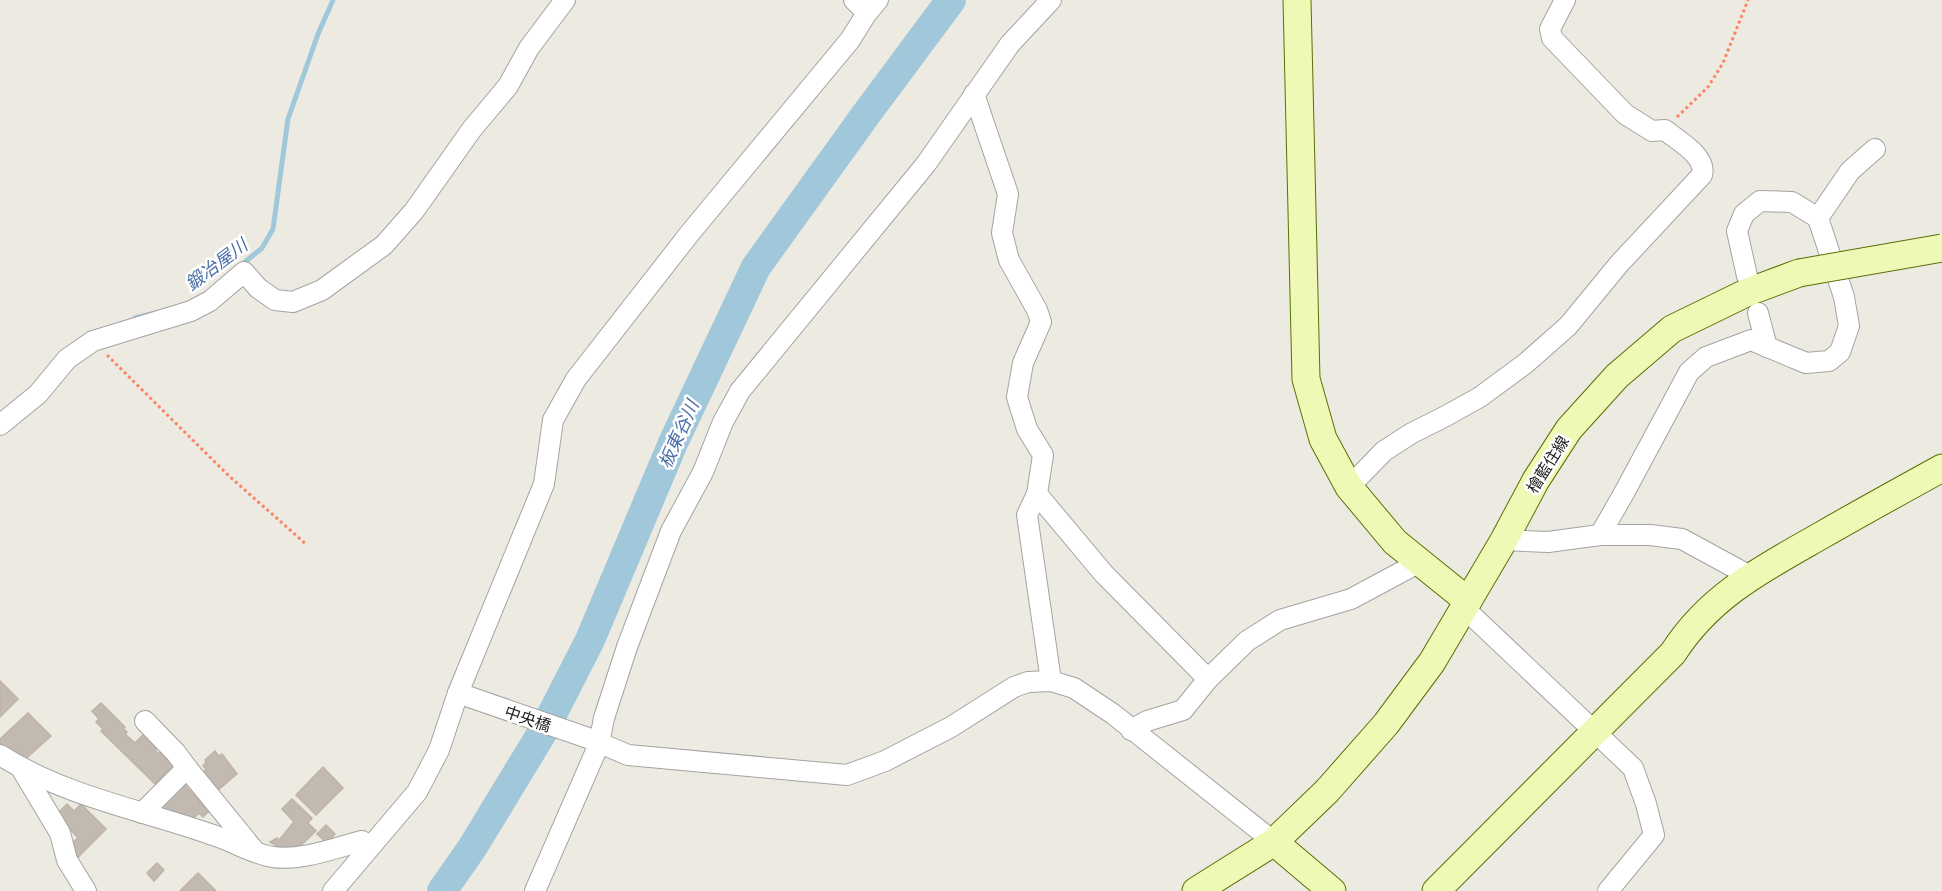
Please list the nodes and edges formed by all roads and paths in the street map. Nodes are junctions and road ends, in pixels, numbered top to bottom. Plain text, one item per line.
1 (566, 0) edge
2 (1051, 0) edge
3 (1297, 0) edge
4 (1565, 0) edge
5 (1748, 0) edge
6 (866, 4) edge
7 (974, 94) junction
8 (1665, 130) junction
9 (1875, 149) dead end
10 (1818, 218) junction
11 (1942, 248) edge
12 (1747, 276) dead end
13 (1758, 313) dead end
14 (93, 341) junction
15 (1767, 347) junction
16 (0, 425) edge
17 (1942, 468) edge
18 (1349, 487) junction
19 (1037, 494) junction
20 (1600, 534) junction
21 (1504, 540) junction
22 (307, 545) dead end
23 (1420, 562) junction
24 (1750, 576) junction
25 (1466, 605) junction
26 (1208, 679) junction
27 (1051, 681) junction
28 (464, 696) junction
29 (145, 721) dead end
30 (1131, 730) junction
31 (1595, 731) junction
32 (593, 741) junction
33 (0, 755) edge
34 (21, 768) junction
35 (187, 768) junction
36 (142, 813) junction
37 (1274, 842) junction
38 (370, 847) junction
39 (256, 852) junction
40 (86, 891) edge
41 (333, 891) edge
42 (535, 891) edge
43 (1196, 891) edge
44 (1332, 891) edge
45 (1436, 891) edge
46 (1608, 891) edge

1 - 14 street
2 - 7 street
3 - 18 main road
4 - 8 street
5 - 8 path
6 - 28 street
7 - 19 street
7 - 32 street
8 - 18 street
9 - 10 street
10 - 12 street
10 - 15 street
11 - 21 main road, 檜藍住線, bridge
13 - 15 street
14 - 16 street
14 - 22 path
15 - 20 street
17 - 24 main road
18 - 23 main road
19 - 26 street
19 - 27 street
20 - 21 street
20 - 24 street
21 - 25 main road, 檜藍住線
23 - 25 main road
23 - 26 street
24 - 31 main road
25 - 31 street
25 - 37 main road, 檜藍住線
26 - 30 street
27 - 30 street
27 - 32 street, 中央橋
28 - 32 street, 中央橋
28 - 38 street
29 - 35 street
30 - 37 street
31 - 45 main road
31 - 46 street
32 - 42 street
33 - 34 street
34 - 36 street
34 - 40 street
35 - 36 street
35 - 39 street
36 - 39 street
37 - 43 main road, 檜藍住線
37 - 44 main road
38 - 39 street
38 - 41 street

